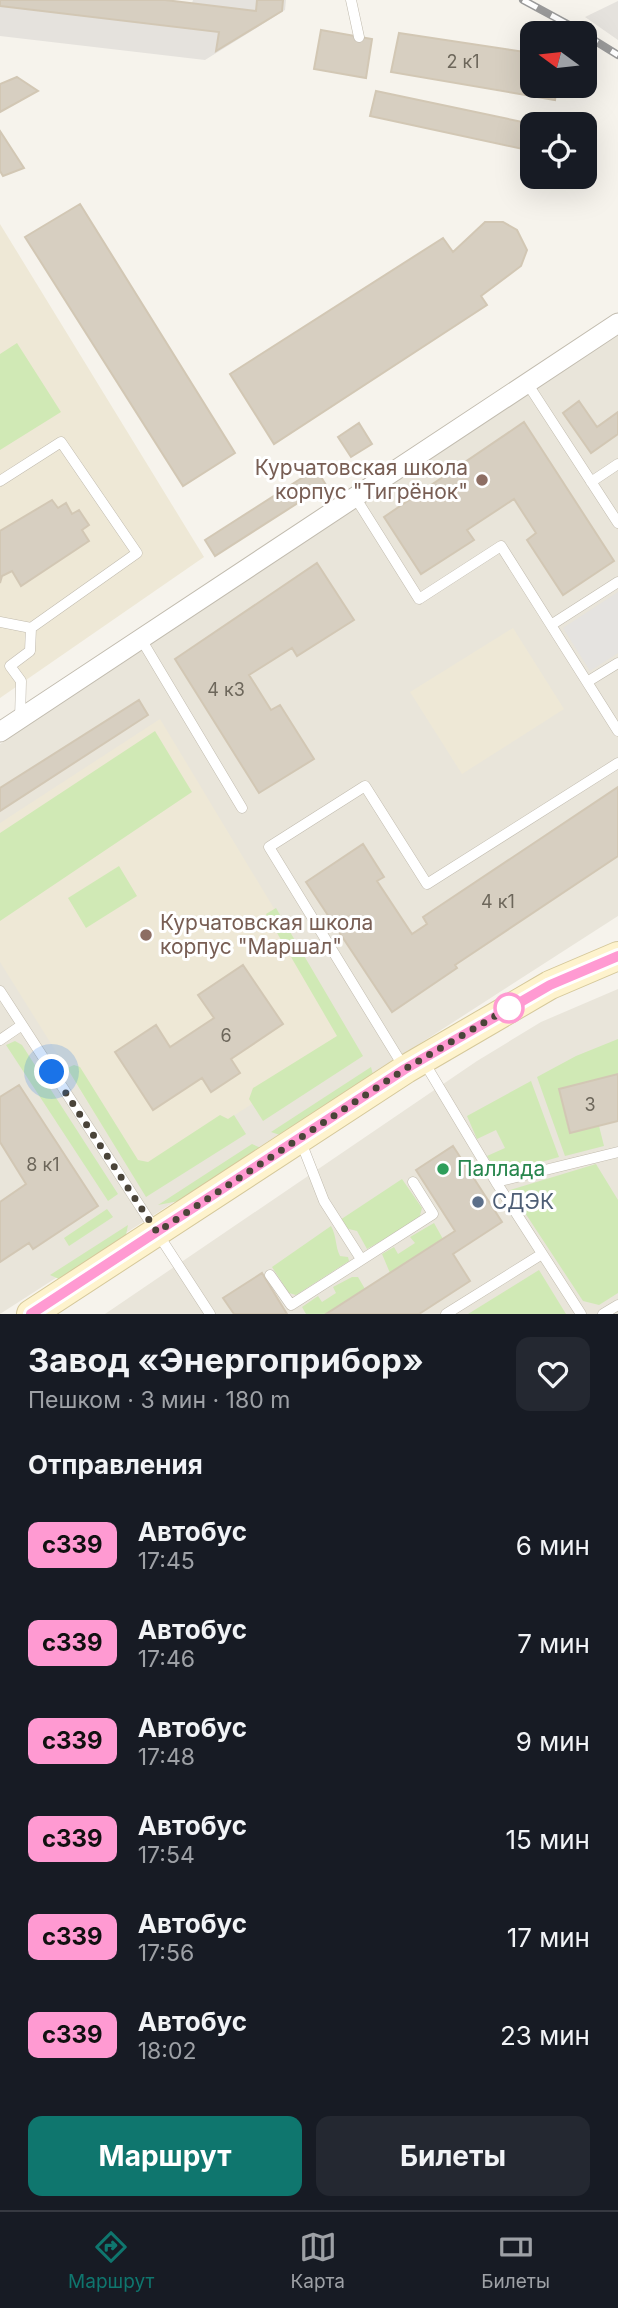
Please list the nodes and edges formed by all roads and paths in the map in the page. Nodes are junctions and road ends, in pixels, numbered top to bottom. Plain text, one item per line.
1 (351, 0) edge
2 (359, 37) dead end
3 (618, 323) edge
4 (527, 383) junction
5 (618, 464) edge
6 (0, 481) edge
7 (591, 482) junction
8 (355, 498) junction
9 (618, 523) edge
10 (618, 582) edge
11 (0, 622) edge
12 (551, 625) junction
13 (31, 628) junction
14 (141, 639) junction
15 (618, 663) edge
16 (587, 682) junction
17 (20, 720) junction
18 (618, 731) edge
19 (0, 732) edge
20 (618, 763) edge
21 (242, 808) dead end
22 (618, 956) edge
23 (0, 991) edge
24 (22, 1025) junction
25 (0, 1040) edge
26 (414, 1064) junction
27 (300, 1139) junction
28 (618, 1152) edge
29 (496, 1181) junction
30 (413, 1182) dead end
31 (157, 1232) junction
32 (542, 1254) junction
33 (362, 1259) junction
34 (270, 1275) dead end
35 (618, 1305) edge
36 (31, 1314) edge
37 (210, 1314) edge
38 (446, 1314) edge
39 (581, 1314) edge
40 (603, 1314) edge

1 - 2 lane
3 - 4 street
4 - 7 lane
4 - 8 street
5 - 7 lane
6 - 13 lane
7 - 9 lane
8 - 12 lane
8 - 14 street
10 - 12 lane
11 - 13 lane
12 - 16 lane
13 - 17 lane
14 - 17 street
14 - 21 lane
15 - 16 lane
16 - 18 lane
17 - 19 street
20 - 26 lane
22 - 26 street
23 - 24 lane
24 - 25 lane
24 - 31 lane
26 - 27 street
26 - 29 lane
27 - 31 street
27 - 33 lane
28 - 29 lane
29 - 32 lane
30 - 33 lane
31 - 36 street
31 - 37 lane
32 - 38 lane
32 - 39 lane
33 - 34 lane
35 - 40 lane

